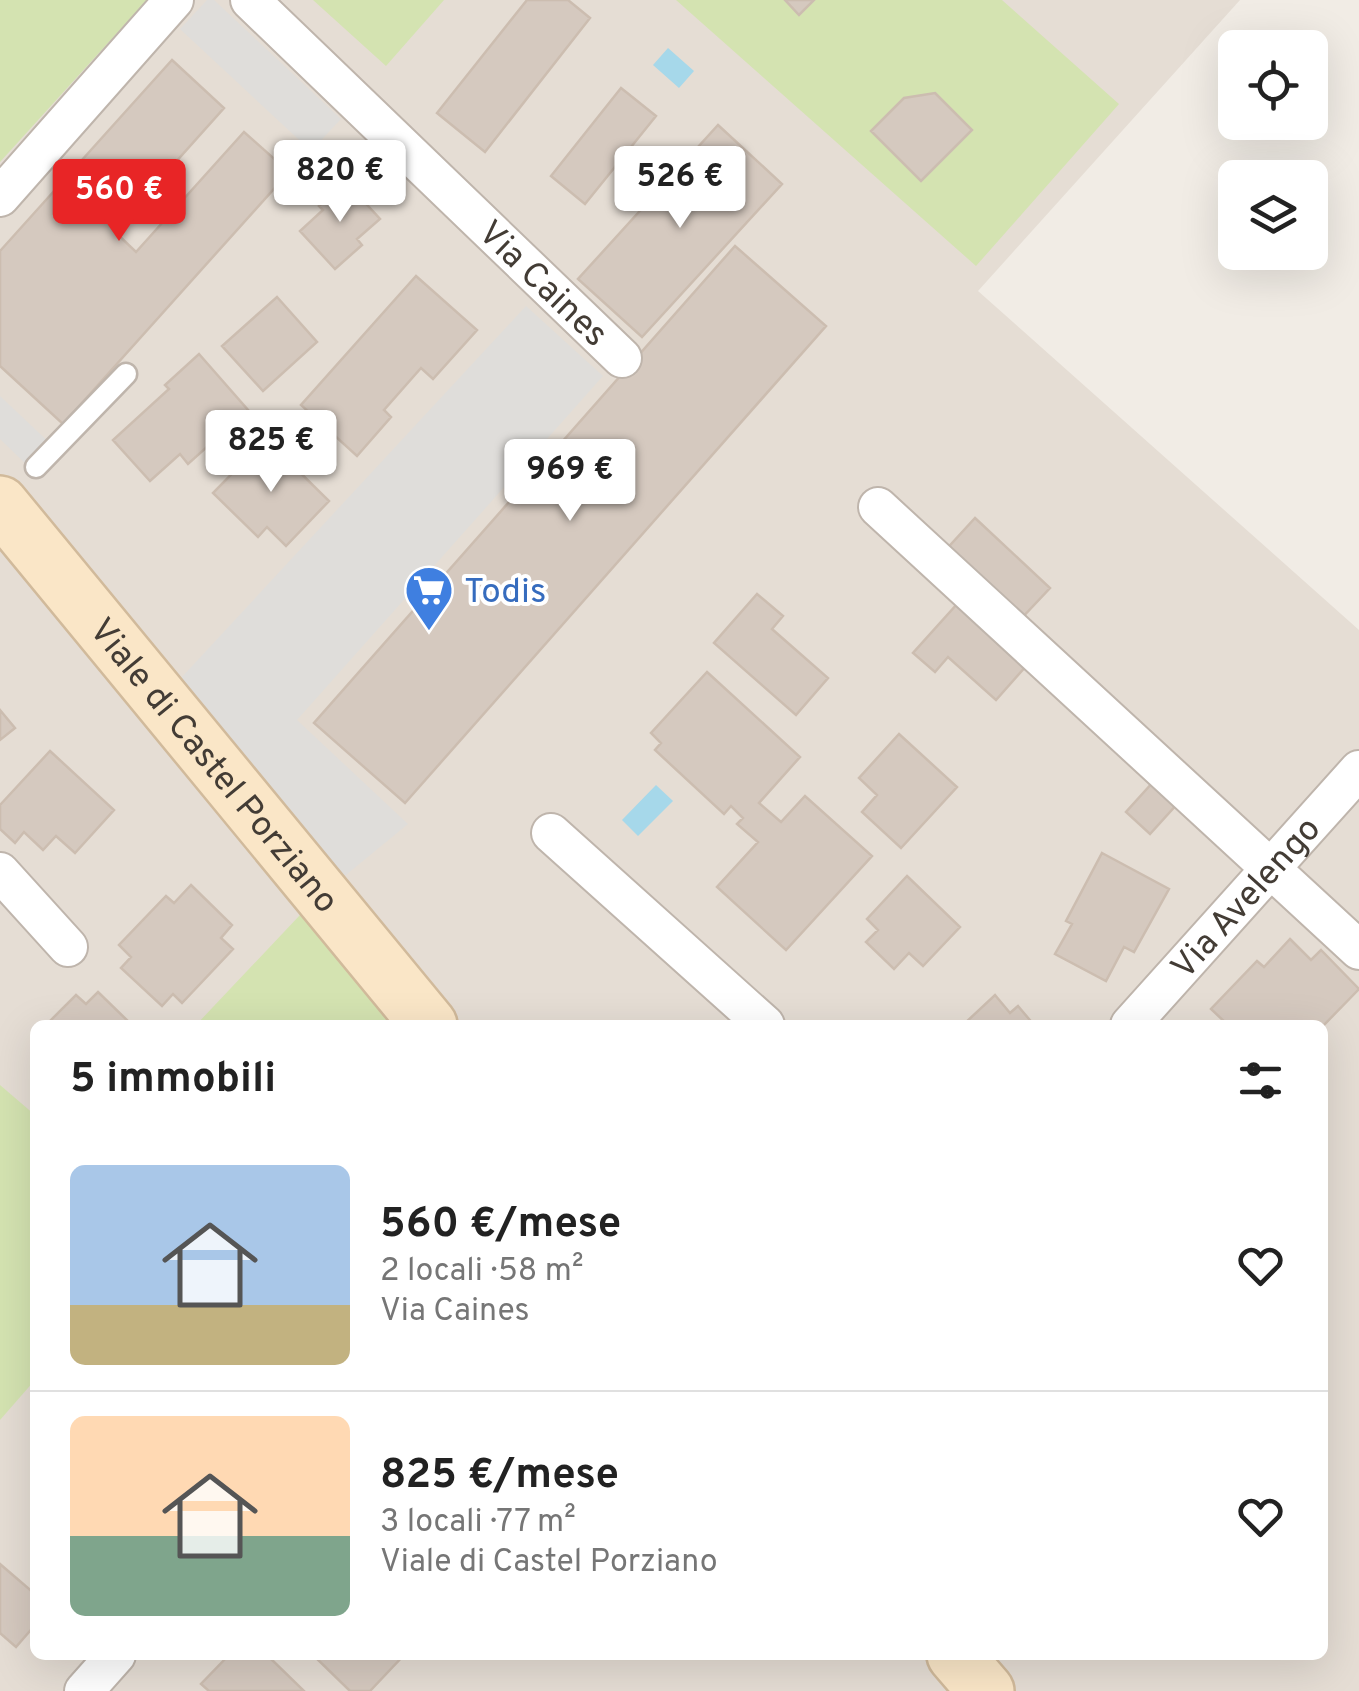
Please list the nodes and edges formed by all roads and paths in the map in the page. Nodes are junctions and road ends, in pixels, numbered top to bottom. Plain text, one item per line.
1 (174, 0) edge
2 (250, 0) edge
3 (0, 197) edge
4 (622, 358) dead end
5 (126, 374) dead end
6 (18, 485) edge
7 (878, 507) dead end
8 (1359, 770) edge
9 (550, 834) dead end
10 (1269, 870) junction
11 (0, 872) edge
12 (68, 946) dead end
13 (1359, 950) edge
14 (424, 1020) edge
15 (759, 1020) edge
16 (1134, 1020) edge
17 (112, 1660) edge
18 (958, 1660) edge
19 (84, 1691) edge
20 (986, 1691) edge

1 - 3 street
2 - 4 street, Via Caines
5 - 6 lane
6 - 14 street, Viale di Castel Porziano
7 - 10 street
8 - 10 street, Via Avelengo
9 - 15 street
10 - 13 street
10 - 16 street, Via Avelengo
11 - 12 street
17 - 19 street
18 - 20 street

